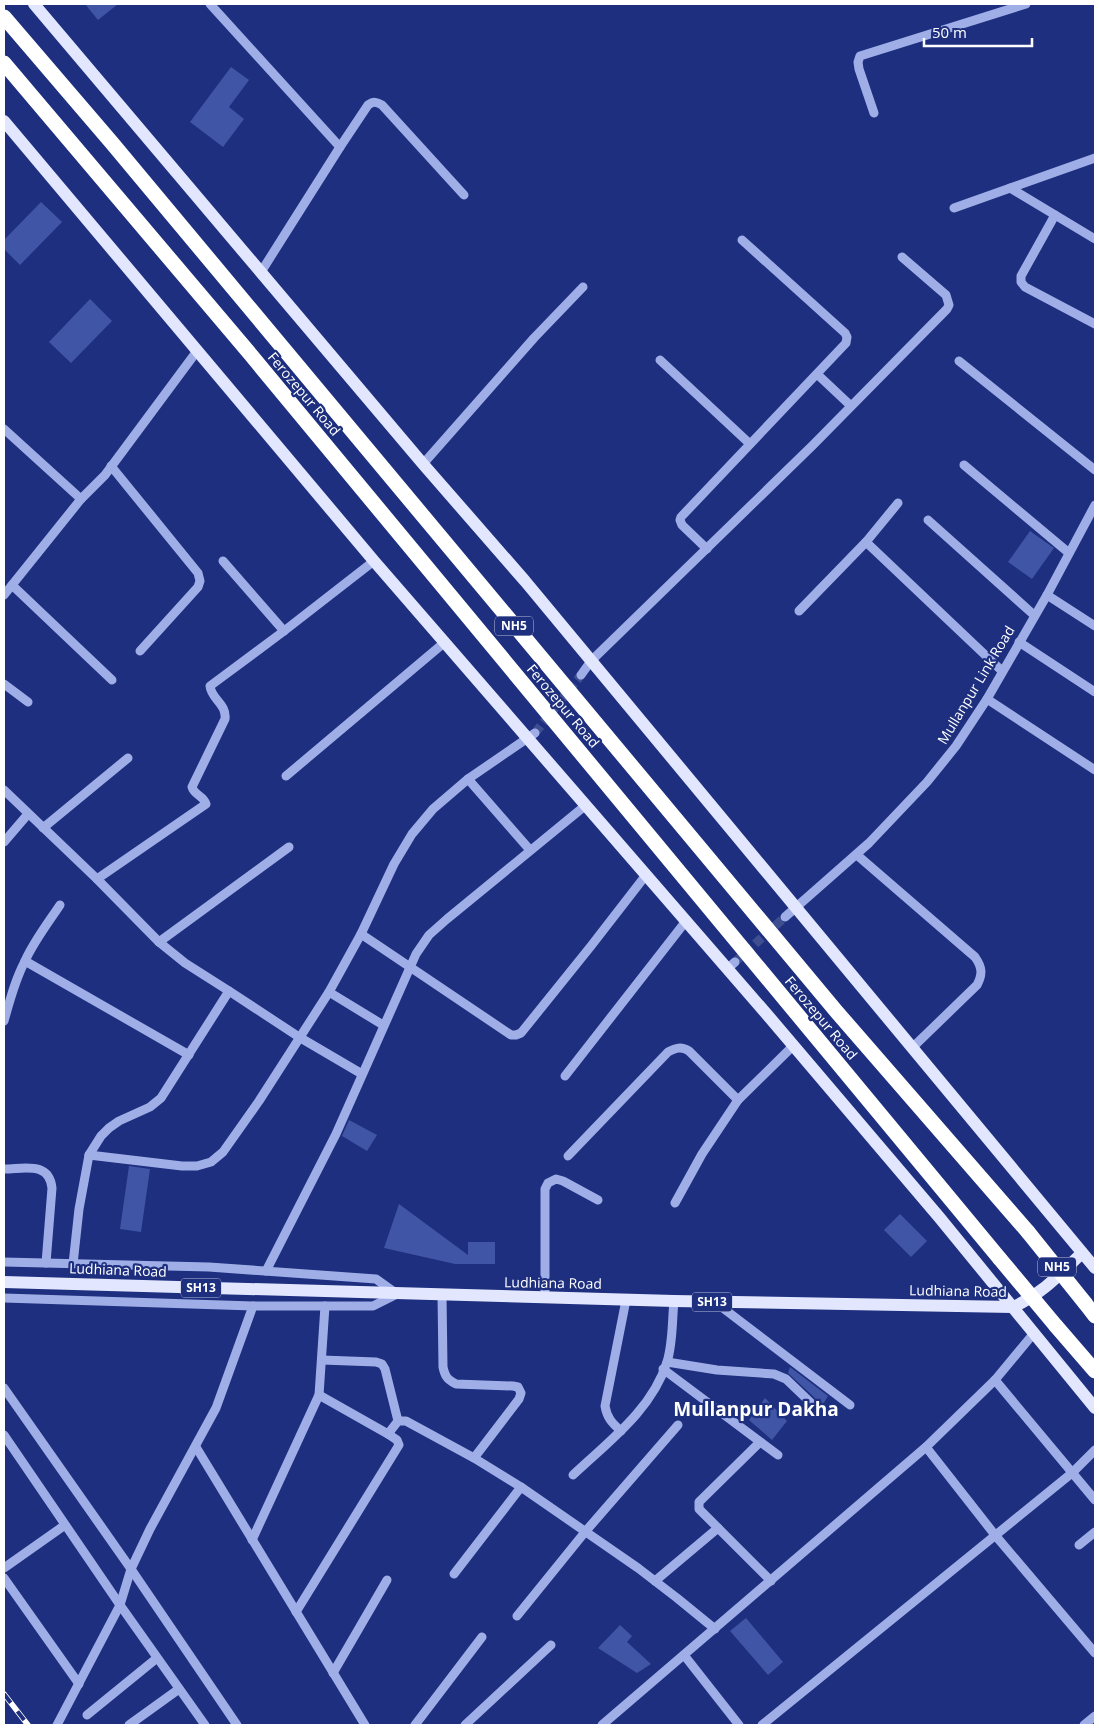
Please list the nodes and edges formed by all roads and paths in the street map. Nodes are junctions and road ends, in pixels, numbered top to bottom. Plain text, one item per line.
1 (34, 4) edge
2 (210, 4) edge
3 (1026, 4) edge
4 (4, 17) edge
5 (4, 63) edge
6 (874, 113) dead end
7 (4, 121) edge
8 (340, 147) junction
9 (1095, 158) edge
10 (1010, 188) junction
11 (464, 195) dead end
12 (954, 208) dead end
13 (1055, 215) junction
14 (1095, 239) edge
15 (742, 240) dead end
16 (902, 257) dead end
17 (261, 272) junction
18 (583, 287) dead end
19 (1095, 324) edge
20 (197, 351) junction
21 (660, 360) dead end
22 (959, 361) dead end
23 (817, 374) junction
24 (851, 406) junction
25 (4, 429) edge
26 (750, 444) junction
27 (423, 464) junction
28 (964, 465) dead end
29 (111, 466) junction
30 (1095, 470) edge
31 (81, 499) junction
32 (898, 503) dead end
33 (1095, 506) edge
34 (928, 520) dead end
35 (866, 542) junction
36 (708, 549) junction
37 (1069, 553) junction
38 (223, 561) dead end
39 (374, 561) junction
40 (12, 585) junction
41 (4, 595) edge
42 (1047, 595) junction
43 (799, 611) dead end
44 (1034, 615) junction
45 (1095, 626) edge
46 (284, 631) junction
47 (445, 642) junction
48 (1019, 642) junction
49 (140, 651) dead end
50 (591, 662) junction
51 (1002, 671) junction
52 (581, 675) tunnel mouth
53 (112, 680) dead end
54 (4, 684) edge
55 (1095, 692) edge
56 (987, 699) junction
57 (28, 702) dead end
58 (532, 736) junction
59 (128, 758) dead end
60 (1095, 770) edge
61 (286, 776) dead end
62 (468, 779) junction
63 (4, 790) edge
64 (586, 805) junction
65 (28, 814) junction
66 (43, 828) junction
67 (4, 842) edge
68 (289, 847) dead end
69 (530, 850) junction
70 (857, 855) junction
71 (646, 875) junction
72 (97, 879) junction
73 (60, 905) dead end
74 (795, 908) junction
75 (785, 917) tunnel mouth
76 (686, 921) junction
77 (361, 934) junction
78 (160, 942) junction
79 (25, 961) junction
80 (410, 966) junction
81 (229, 991) junction
82 (329, 992) junction
83 (4, 1021) edge
84 (384, 1025) junction
85 (299, 1037) junction
86 (793, 1046) junction
87 (912, 1048) junction
88 (188, 1055) junction
89 (362, 1074) junction
90 (565, 1076) dead end
91 (738, 1100) junction
92 (89, 1155) junction
93 (568, 1156) dead end
94 (4, 1169) edge
95 (598, 1200) dead end
96 (675, 1204) dead end
97 (1082, 1253) junction
98 (4, 1262) edge
99 (46, 1263) junction
100 (73, 1264) junction
101 (1095, 1268) edge
102 (266, 1271) junction
103 (4, 1282) edge
104 (397, 1294) junction
105 (442, 1295) junction
106 (4, 1298) edge
107 (545, 1298) junction
108 (626, 1300) junction
109 (674, 1301) junction
110 (715, 1302) junction
111 (253, 1306) junction
112 (325, 1306) junction
113 (1013, 1307) junction
114 (1095, 1316) edge
115 (1034, 1333) junction
116 (322, 1360) junction
117 (665, 1366) junction
118 (1095, 1371) edge
119 (995, 1380) junction
120 (4, 1388) edge
121 (319, 1395) junction
122 (811, 1403) dead end
123 (850, 1405) dead end
124 (1095, 1408) edge
125 (398, 1421) junction
126 (678, 1424) dead end
127 (621, 1431) junction
128 (388, 1434) junction
129 (4, 1435) edge
130 (760, 1442) junction
131 (196, 1447) junction
132 (926, 1447) junction
133 (1095, 1450) edge
134 (778, 1455) dead end
135 (474, 1458) junction
136 (1072, 1473) junction
137 (573, 1475) dead end
138 (521, 1487) junction
139 (1095, 1500) edge
140 (65, 1525) junction
141 (718, 1528) junction
142 (585, 1532) junction
143 (1095, 1532) edge
144 (995, 1535) junction
145 (252, 1540) junction
146 (1079, 1545) dead end
147 (4, 1568) edge
148 (131, 1569) junction
149 (454, 1574) dead end
150 (4, 1578) edge
151 (387, 1580) dead end
152 (655, 1581) junction
153 (771, 1581) junction
154 (120, 1605) junction
155 (296, 1612) junction
156 (517, 1616) dead end
157 (715, 1629) junction
158 (482, 1637) dead end
159 (551, 1645) dead end
160 (1095, 1653) edge
161 (684, 1655) junction
162 (157, 1658) junction
163 (333, 1673) junction
164 (79, 1684) junction
165 (179, 1689) junction
166 (87, 1715) dead end
167 (1095, 1716) edge
168 (57, 1725) edge
169 (129, 1725) edge
170 (205, 1725) edge
171 (237, 1725) edge
172 (365, 1725) edge
173 (415, 1725) edge
174 (465, 1725) edge
175 (603, 1725) edge
176 (739, 1725) edge
177 (762, 1725) edge
178 (1084, 1725) edge

1 - 17 main road
2 - 8 street
3 - 6 street
4 - 114 highway, NH5, bridge
5 - 118 highway, Ferozepur Road / NH5, bridge
7 - 20 main road
8 - 11 street
8 - 17 street
9 - 10 street
10 - 12 street
10 - 13 street
13 - 14 street
13 - 19 street
15 - 23 street
16 - 24 street
17 - 27 main road
18 - 27 street
20 - 29 street
20 - 39 main road
21 - 26 street
22 - 30 street
23 - 24 street
23 - 26 street
24 - 36 street
25 - 31 street
26 - 36 street
27 - 50 main road
28 - 37 street
29 - 31 street
29 - 49 street
31 - 40 street
32 - 35 street
33 - 37 street, Mullanpur Link Road
34 - 44 street
35 - 43 street
35 - 51 street
36 - 50 street
37 - 42 street, Mullanpur Link Road
38 - 46 street
39 - 46 street
39 - 47 main road
40 - 41 street
40 - 53 street
42 - 44 street, Mullanpur Link Road
42 - 45 street
44 - 48 street, Mullanpur Link Road
46 - 72 street
47 - 58 main road
47 - 61 street
48 - 51 street, Mullanpur Link Road
48 - 55 street
50 - 52 street
50 - 74 main road
51 - 56 street, Mullanpur Link Road
54 - 57 street
56 - 60 street
56 - 70 street, Mullanpur Link Road
58 - 62 street
58 - 64 main road
59 - 66 street
62 - 69 street
62 - 77 street
63 - 65 street
64 - 69 street
64 - 71 main road
65 - 66 street
65 - 67 street
66 - 72 street
68 - 78 street
69 - 80 street
70 - 74 street, Mullanpur Link Road
70 - 87 street
71 - 76 main road
71 - 80 street
72 - 78 street
73 - 79 street
74 - 75 street, Mullanpur Link Road
74 - 87 main road
76 - 86 main road
76 - 90 street
77 - 80 street
77 - 82 street
78 - 81 street
79 - 83 street
79 - 88 street
80 - 84 street
81 - 85 street
81 - 88 street
82 - 84 street
82 - 85 street
84 - 89 street
85 - 89 street
85 - 92 street
86 - 91 street
86 - 113 main road
87 - 97 main road
88 - 92 street
89 - 102 street
91 - 93 street
91 - 96 street
92 - 100 street
94 - 99 street
95 - 107 street
97 - 101 main road
97 - 113 main road, Ludhiana Road / SH13
98 - 99 street
99 - 100 street
100 - 102 street
102 - 104 street
103 - 104 main road, Ludhiana Road / SH13
104 - 105 main road, Ludhiana Road / SH13
104 - 112 street
105 - 107 main road, Ludhiana Road / SH13
105 - 135 street
106 - 111 street
107 - 108 main road, Ludhiana Road / SH13
108 - 109 main road, Ludhiana Road / SH13
108 - 127 street
109 - 110 main road, Ludhiana Road / SH13
109 - 117 street
110 - 113 main road, Ludhiana Road / SH13
110 - 123 street
111 - 112 street
111 - 131 street
112 - 116 street
113 - 115 main road
115 - 119 street
115 - 124 main road
116 - 121 street
116 - 125 street
117 - 122 street
117 - 127 street
117 - 130 street
119 - 132 street
119 - 136 street
120 - 148 street
121 - 128 street
121 - 145 street
125 - 128 street
125 - 135 street
126 - 142 street
127 - 137 street
128 - 155 street
129 - 140 street
130 - 134 street
130 - 141 street
131 - 145 street
131 - 148 street
132 - 144 street
132 - 153 street
133 - 136 street
135 - 138 street
136 - 139 street
136 - 144 street
138 - 142 street
138 - 149 street
140 - 147 street
140 - 154 street
141 - 152 street
141 - 153 street
142 - 152 street
142 - 156 street
143 - 146 street
144 - 160 street
144 - 177 street
145 - 155 street
148 - 154 street
148 - 171 street
150 - 164 street
151 - 163 street
152 - 157 street
153 - 157 street
154 - 162 street
154 - 164 street
155 - 163 street
157 - 161 street
158 - 173 street
159 - 174 street
161 - 175 street
161 - 176 street
162 - 165 street
162 - 166 street
163 - 172 street
164 - 168 street
165 - 169 street
165 - 170 street
167 - 178 street

